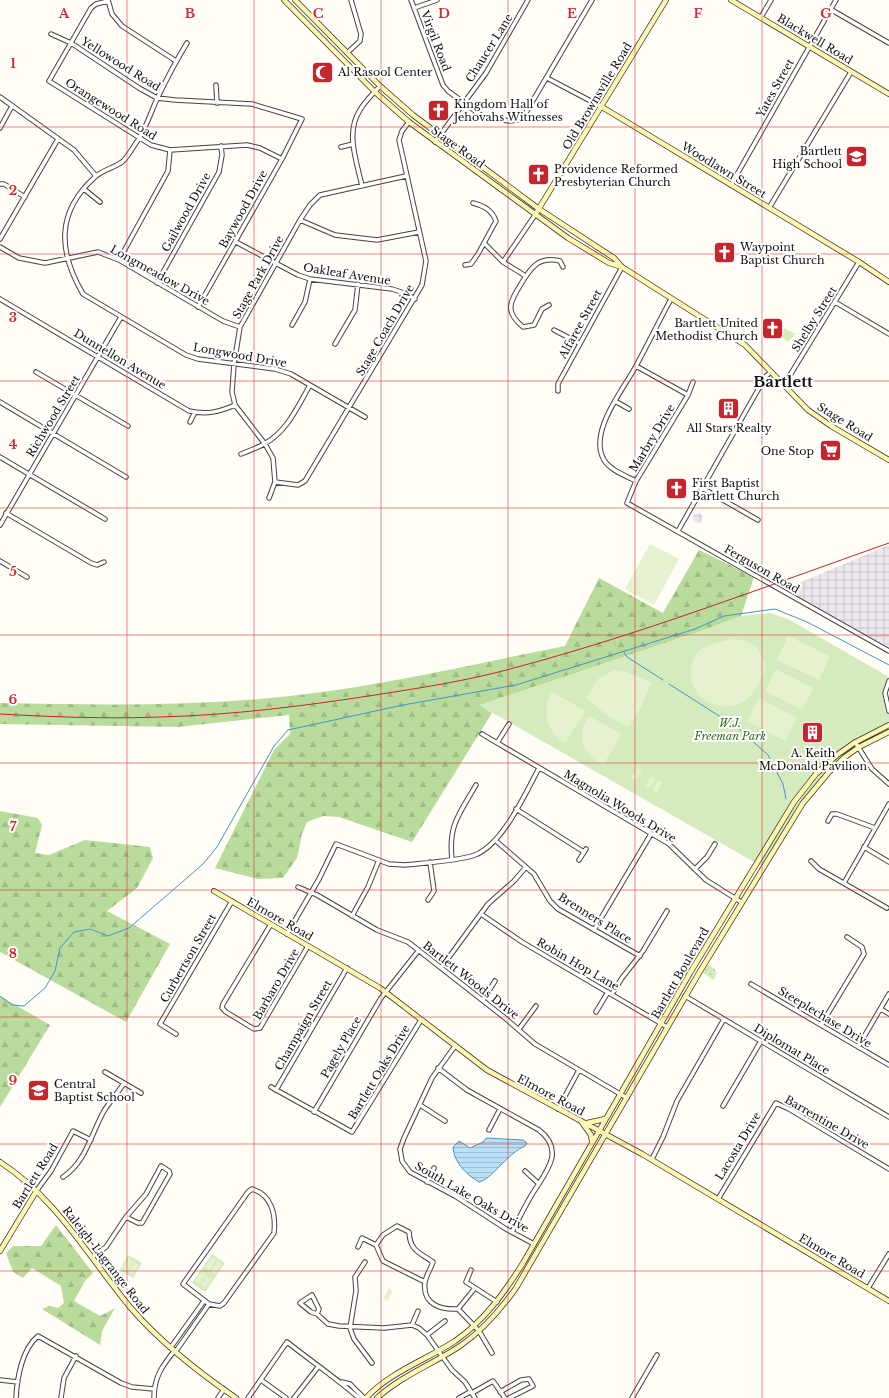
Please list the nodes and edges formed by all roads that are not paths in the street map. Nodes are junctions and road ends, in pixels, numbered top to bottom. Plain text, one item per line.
1 (108, 0) edge
2 (284, 0) edge
3 (295, 0) edge
4 (351, 0) edge
5 (411, 0) edge
6 (437, 0) edge
7 (528, 0) edge
8 (592, 0) edge
9 (666, 0) edge
10 (731, 0) edge
11 (771, 0) edge
12 (836, 0) edge
13 (414, 8) junction
14 (830, 9) junction
15 (761, 17) junction
16 (51, 34) dead end
17 (71, 43) junction
18 (187, 43) dead end
19 (889, 43) edge
20 (809, 46) junction
21 (347, 53) junction
22 (176, 61) junction
23 (851, 72) junction
24 (547, 78) junction
25 (216, 85) dead end
26 (380, 86) junction
27 (375, 92) junction
28 (889, 94) edge
29 (0, 97) edge
30 (157, 98) junction
31 (217, 103) junction
32 (464, 104) junction
33 (12, 106) junction
34 (602, 108) junction
35 (302, 119) joint
36 (409, 122) junction
37 (0, 128) edge
38 (439, 136) junction
39 (58, 139) junction
40 (139, 139) junction
41 (435, 142) junction
42 (353, 144) junction
43 (221, 146) junction
44 (341, 147) dead end
45 (170, 150) junction
46 (282, 159) junction
47 (96, 176) junction
48 (406, 176) junction
49 (0, 184) edge
50 (731, 185) junction
51 (362, 186) junction
52 (84, 189) junction
53 (24, 197) junction
54 (100, 202) dead end
55 (473, 203) dead end
56 (769, 208) junction
57 (539, 209) junction
58 (535, 215) junction
59 (300, 220) junction
60 (419, 232) junction
61 (0, 239) edge
62 (236, 242) junction
63 (484, 243) junction
64 (0, 247) edge
65 (68, 258) junction
66 (119, 260) junction
67 (504, 262) junction
68 (859, 262) junction
69 (275, 264) junction
70 (465, 266) dead end
71 (563, 267) dead end
72 (622, 267) junction
73 (524, 275) junction
74 (310, 279) junction
75 (889, 282) edge
76 (157, 283) junction
77 (358, 284) junction
78 (671, 298) junction
79 (0, 299) edge
80 (415, 299) junction
81 (835, 302) junction
82 (549, 305) dead end
83 (198, 307) junction
84 (121, 318) junction
85 (292, 325) dead end
86 (240, 327) junction
87 (554, 330) dead end
88 (889, 334) edge
89 (579, 343) junction
90 (335, 344) dead end
91 (98, 357) junction
92 (234, 364) junction
93 (636, 366) junction
94 (36, 372) dead end
95 (772, 372) junction
96 (693, 382) dead end
97 (310, 385) junction
98 (784, 385) junction
99 (558, 391) dead end
100 (76, 395) junction
101 (688, 395) junction
102 (615, 401) junction
103 (0, 402) edge
104 (235, 405) junction
105 (350, 408) junction
106 (629, 409) dead end
107 (195, 412) junction
108 (365, 417) dead end
109 (190, 422) dead end
110 (128, 426) dead end
111 (53, 434) junction
112 (265, 444) junction
113 (241, 454) dead end
114 (0, 457) edge
115 (889, 460) edge
116 (29, 474) junction
117 (126, 477) dead end
118 (636, 481) junction
119 (275, 482) junction
120 (702, 488) junction
121 (269, 498) dead end
122 (627, 503) joint
123 (6, 513) junction
124 (105, 519) dead end
125 (758, 520) dead end
126 (0, 525) edge
127 (678, 531) junction
128 (0, 561) edge
129 (104, 562) dead end
130 (28, 577) dead end
131 (889, 652) edge
132 (889, 680) edge
133 (889, 711) edge
134 (509, 724) dead end
135 (889, 725) edge
136 (889, 732) edge
137 (482, 734) dead end
138 (855, 742) junction
139 (497, 743) junction
140 (859, 747) junction
141 (540, 768) junction
142 (889, 784) edge
143 (476, 785) dead end
144 (889, 804) edge
145 (516, 809) junction
146 (828, 821) dead end
147 (875, 828) junction
148 (651, 834) junction
149 (496, 841) junction
150 (715, 844) dead end
151 (864, 847) junction
152 (452, 858) junction
153 (379, 860) junction
154 (579, 860) dead end
155 (812, 860) dead end
156 (430, 862) junction
157 (889, 862) edge
158 (526, 867) junction
159 (695, 869) junction
160 (844, 883) junction
161 (298, 887) dead end
162 (214, 891) dead end
163 (310, 892) junction
164 (735, 898) junction
165 (428, 900) dead end
166 (232, 901) junction
167 (741, 902) junction
168 (888, 908) dead end
169 (667, 911) dead end
170 (481, 914) junction
171 (352, 916) junction
172 (271, 924) junction
173 (594, 930) junction
174 (287, 934) junction
175 (847, 937) dead end
176 (308, 946) junction
177 (419, 950) junction
178 (640, 956) junction
179 (347, 968) junction
180 (442, 968) junction
181 (495, 981) dead end
182 (752, 984) dead end
183 (385, 992) junction
184 (610, 993) junction
185 (889, 994) edge
186 (685, 996) junction
187 (483, 1000) junction
188 (536, 1006) dead end
189 (880, 1009) junction
190 (596, 1012) dead end
191 (889, 1014) edge
192 (724, 1019) junction
193 (421, 1020) junction
194 (661, 1023) junction
195 (821, 1025) junction
196 (667, 1027) junction
197 (519, 1029) junction
198 (176, 1034) dead end
199 (761, 1041) junction
200 (455, 1046) junction
201 (858, 1047) junction
202 (889, 1065) edge
203 (438, 1068) junction
204 (579, 1070) junction
205 (105, 1072) dead end
206 (124, 1083) junction
207 (271, 1087) dead end
208 (276, 1090) junction
209 (140, 1093) dead end
210 (621, 1094) junction
211 (627, 1098) junction
212 (776, 1103) joint
213 (420, 1105) junction
214 (723, 1106) dead end
215 (558, 1108) junction
216 (500, 1109) junction
217 (314, 1112) junction
218 (889, 1117) edge
219 (607, 1118) junction
220 (580, 1120) junction
221 (445, 1121) dead end
222 (587, 1124) junction
223 (489, 1130) dead end
224 (599, 1131) junction
225 (606, 1134) junction
226 (91, 1140) junction
227 (592, 1144) junction
228 (652, 1159) junction
229 (0, 1162) edge
230 (434, 1168) dead end
231 (889, 1168) edge
232 (525, 1171) dead end
233 (63, 1177) dead end
234 (427, 1182) junction
235 (538, 1184) junction
236 (37, 1190) junction
237 (561, 1196) junction
238 (718, 1199) junction
239 (568, 1200) junction
240 (126, 1217) junction
241 (512, 1232) junction
242 (0, 1240) edge
243 (5, 1244) junction
244 (534, 1244) junction
245 (376, 1245) junction
246 (358, 1247) dead end
247 (0, 1251) edge
248 (889, 1254) edge
249 (92, 1257) junction
250 (365, 1262) dead end
251 (471, 1270) dead end
252 (425, 1282) junction
253 (510, 1284) junction
254 (475, 1288) junction
255 (516, 1288) junction
256 (868, 1288) junction
257 (889, 1300) edge
258 (204, 1301) junction
259 (497, 1302) junction
260 (210, 1304) junction
261 (458, 1309) junction
262 (418, 1311) dead end
263 (317, 1314) junction
264 (446, 1321) dead end
265 (189, 1323) junction
266 (412, 1324) junction
267 (193, 1326) junction
268 (350, 1328) junction
269 (476, 1328) junction
270 (427, 1335) junction
271 (174, 1349) junction
272 (440, 1353) junction
273 (492, 1353) dead end
274 (657, 1355) dead end
275 (76, 1356) junction
276 (372, 1364) dead end
277 (318, 1367) junction
278 (0, 1380) edge
279 (261, 1380) junction
280 (341, 1381) junction
281 (18, 1382) junction
282 (154, 1389) junction
283 (224, 1389) junction
284 (471, 1392) junction
285 (500, 1392) junction
286 (16, 1398) edge
287 (61, 1398) edge
288 (154, 1398) edge
289 (218, 1398) edge
290 (236, 1398) edge
291 (248, 1398) edge
292 (286, 1398) edge
293 (294, 1398) edge
294 (359, 1398) edge
295 (365, 1398) edge
296 (376, 1398) edge
297 (459, 1398) edge
298 (475, 1398) edge
299 (505, 1398) edge
300 (509, 1398) edge
301 (632, 1398) edge

1 - 17 street
1 - 22 street
2 - 27 main road, Stage Road
3 - 21 main road, Stage Road
4 - 21 street
5 - 13 street, Virgil Road
6 - 13 street
7 - 32 street, Chaucer Lane
8 - 24 street
9 - 34 main road, Old Brownsville Road
10 - 15 main road, Blackwell Road
11 - 15 street
12 - 14 street, Yates Street
13 - 32 street, Virgil Road
14 - 19 street
14 - 20 street, Yates Street
15 - 20 main road, Blackwell Road
16 - 17 street, Yellowood Road
17 - 30 street, Yellowood Road
17 - 40 street, Orangewood Road
18 - 22 street, Longwood Drive
20 - 23 main road, Blackwell Road
20 - 50 street, Yates Street
21 - 26 main road, Stage Road
22 - 30 street, Longwood Drive
23 - 28 main road, Blackwell Road
23 - 56 street
24 - 32 street, Virgil Road
24 - 34 street, Woodlawn Street
25 - 31 street
26 - 27 street
26 - 38 main road, Stage Road
27 - 36 main road, Stage Road
27 - 42 street
29 - 33 street
30 - 31 street, Yellowood Road
30 - 40 street, Longwood Drive
31 - 35 street, Yellowood Road
32 - 38 street, Chaucer Lane
33 - 37 street
33 - 39 street
34 - 50 main road, Woodlawn Street
34 - 57 main road, Old Brownsville Road
35 - 46 street, Baywood Drive
36 - 41 main road, Stage Road
36 - 48 street, Stage Coach Drive
38 - 41 street, Chaucer Lane
38 - 57 main road, Stage Road
39 - 47 street
39 - 53 street
40 - 45 street, Orangewood Road
40 - 47 street, Longwood Drive
41 - 58 main road, Stage Road
42 - 44 street
42 - 51 street
43 - 45 street, Orangewood Road
43 - 46 street, Orangewood Road
43 - 76 street, Gailwood Drive
45 - 66 street
46 - 62 street, Baywood Drive
47 - 52 street, Longwood Drive
48 - 51 street, Stage Park Drive
48 - 60 street, Stage Coach Drive
49 - 53 street
50 - 56 main road, Woodlawn Street
51 - 59 street, Stage Park Drive
52 - 54 street
52 - 65 street, Longwood Drive
53 - 61 street
55 - 63 street
56 - 68 main road, Woodlawn Street
57 - 58 main road, Old Brownsville Road
57 - 72 main road, Stage Road
58 - 67 street, Old Brownsville Road
58 - 72 main road, Stage Road
59 - 60 street
59 - 69 street, Stage Park Drive
60 - 80 street, Stage Coach Drive
62 - 69 street, Oakleaf Avenue
62 - 83 street, Baywood Drive
63 - 67 street
63 - 70 street
64 - 65 street, Longmeadow Drive
65 - 66 street, Longmeadow Drive
65 - 84 street, Longwood Drive
66 - 76 street, Longmeadow Drive
67 - 73 street
68 - 75 main road, Woodlawn Street
68 - 81 street, Shelby Street
69 - 74 street, Oakleaf Avenue
69 - 86 street, Stage Park Drive
71 - 73 street
72 - 78 main road, Stage Road
72 - 89 street, Alfaree Street
73 - 82 street
74 - 77 street, Oakleaf Avenue
74 - 85 street
76 - 83 street, Longmeadow Drive
77 - 80 street, Oakleaf Avenue
77 - 90 street
78 - 93 street
78 - 95 main road, Stage Road
79 - 91 street, Dunnellon Avenue
80 - 105 street, Stage Coach Drive
81 - 88 street
81 - 98 street, Shelby Street
83 - 86 street, Longmeadow Drive
84 - 91 street, Richwood Street
84 - 92 street, Longwood Drive
86 - 92 street, Stage Park Drive
87 - 89 street
89 - 99 street, Alfaree Street
91 - 100 street, Richwood Street
91 - 107 street, Dunnellon Avenue
92 - 97 street, Longwood Drive
92 - 104 street, Stage Park Drive
93 - 101 street
93 - 102 street
94 - 100 street
95 - 98 main road, Stage Road
95 - 120 street
96 - 101 street, Marbry Drive
97 - 105 street, Longwood Drive
97 - 112 street
98 - 115 main road, Stage Road
100 - 110 street
100 - 111 street, Richwood Street
101 - 118 street, Marbry Drive
102 - 106 street
102 - 118 street
103 - 111 street
104 - 107 street, Dunnellon Avenue
104 - 112 street
105 - 108 street, Longwood Drive
105 - 119 street, Stage Coach Drive
107 - 109 street
111 - 116 street, Richwood Street
111 - 117 street
112 - 113 street
112 - 119 street
114 - 116 street
116 - 123 street, Richwood Street
116 - 124 street
118 - 122 street, Marbry Drive
119 - 121 street
120 - 125 street
120 - 127 street
122 - 127 street, Ferguson Road
123 - 126 street, Richwood Street
123 - 129 street
127 - 131 street, Ferguson Road
128 - 130 street
132 - 133 street
134 - 139 street
135 - 138 main road, Bartlett Boulevard
136 - 140 main road, Bartlett Boulevard
137 - 139 street, Magnolia Woods Drive
138 - 140 street
138 - 164 main road, Bartlett Boulevard
139 - 141 street, Magnolia Woods Drive
140 - 142 street
140 - 167 main road, Bartlett Boulevard
141 - 145 street
141 - 148 street, Magnolia Woods Drive
143 - 152 street
144 - 147 street
145 - 149 street
145 - 154 street
146 - 147 street
147 - 151 street
148 - 159 street, Magnolia Woods Drive
148 - 173 street
149 - 152 street
149 - 158 street, Brenners Place
150 - 159 street
151 - 157 street
151 - 160 street
152 - 156 street
153 - 156 street
153 - 163 street
153 - 171 street
155 - 160 street
156 - 165 street
158 - 170 street
158 - 173 street, Brenners Place
159 - 164 street, Magnolia Woods Drive
160 - 168 street
161 - 163 street, Bartlett Woods Drive
162 - 166 main road, Elmore Road
163 - 171 street, Bartlett Woods Drive
163 - 174 street
164 - 167 street, Magnolia Woods Drive
164 - 194 main road, Bartlett Boulevard
166 - 172 main road, Elmore Road
166 - 198 street, Curbertson Street
167 - 186 main road, Bartlett Boulevard
169 - 178 street
170 - 180 street
170 - 184 street, Robin Hop Lane
171 - 177 street, Bartlett Woods Drive
172 - 174 main road, Elmore Road
172 - 176 street, Barbaro Drive
173 - 178 street, Brenners Place
174 - 176 main road, Elmore Road
175 - 195 street
176 - 179 main road, Elmore Road
177 - 180 street, Bartlett Woods Drive
177 - 183 street, Pagely Place
178 - 184 street
179 - 183 main road, Elmore Road
179 - 208 street, Champaign Street
180 - 187 street, Bartlett Woods Drive
181 - 187 street
182 - 195 street, Steeplechase Drive
183 - 193 main road, Elmore Road
183 - 217 street, Pagely Place
184 - 190 street
184 - 194 street, Robin Hop Lane
185 - 189 street
186 - 192 street, Diplomat Place
186 - 196 main road, Bartlett Boulevard
187 - 197 street, Bartlett Woods Drive
188 - 197 street
189 - 191 street
189 - 201 street
192 - 199 street, Diplomat Place
192 - 228 street
193 - 200 main road, Elmore Road
193 - 217 street, Bartlett Oaks Drive
194 - 196 street, Robin Hop Lane
194 - 210 main road, Bartlett Boulevard
195 - 201 street, Steeplechase Drive
196 - 211 main road, Bartlett Boulevard
197 - 204 street, Bartlett Woods Drive
199 - 214 street
199 - 218 street, Diplomat Place
200 - 203 street
200 - 215 main road, Elmore Road
201 - 202 street, Steeplechase Drive
203 - 213 street
203 - 216 street
204 - 210 street, Bartlett Woods Drive
204 - 215 street
205 - 206 street
206 - 209 street
206 - 226 street
207 - 208 street
208 - 217 street
210 - 211 street, Bartlett Woods Drive
210 - 219 main road, Bartlett Boulevard
211 - 225 main road, Bartlett Boulevard
212 - 231 street, Barrentine Drive
212 - 238 street, Lacosta Drive
213 - 221 street
213 - 234 street, South Lake Oaks Drive
215 - 220 main road, Elmore Road
216 - 223 street
216 - 235 street
219 - 222 main road
219 - 224 main road, Bartlett Boulevard
220 - 222 main road, Elmore Road
220 - 227 main road
222 - 224 main road, Elmore Road
224 - 225 main road, Elmore Road
224 - 227 main road, Bartlett Boulevard
225 - 228 main road, Elmore Road
225 - 239 main road, Bartlett Boulevard
226 - 233 street
226 - 236 street, Bartlett Road
227 - 237 main road, Bartlett Boulevard
228 - 238 main road, Elmore Road
229 - 236 main road, Raleigh-Lagrange Road
230 - 234 street
232 - 235 street
234 - 241 street, South Lake Oaks Drive
235 - 241 street
236 - 243 main road, Bartlett Road
236 - 249 main road, Raleigh-Lagrange Road
237 - 239 main road
237 - 244 main road, Bartlett Boulevard
238 - 256 main road, Elmore Road
239 - 255 main road, Bartlett Boulevard
240 - 240 street
240 - 249 street
241 - 244 street, South Lake Oaks Drive
242 - 243 street
243 - 247 main road, Bartlett Road
244 - 253 main road, Bartlett Boulevard
245 - 246 street
245 - 252 street
245 - 252 street
248 - 256 street
249 - 271 main road, Raleigh-Lagrange Road
250 - 268 street
251 - 254 street
252 - 261 street
253 - 255 main road
253 - 259 main road, Bartlett Boulevard
254 - 259 street
254 - 261 street
255 - 269 main road, Bartlett Boulevard
256 - 257 main road, Elmore Road
258 - 260 street
258 - 260 street
258 - 265 street
259 - 269 main road, Bartlett Boulevard
260 - 267 street
261 - 269 street
262 - 266 street
263 - 263 street
263 - 268 street
264 - 270 street
265 - 267 street
265 - 271 street
266 - 268 street
266 - 270 street
267 - 271 street
268 - 276 street
269 - 272 main road
269 - 272 main road
269 - 273 street
270 - 272 street
271 - 282 street
271 - 283 main road, Raleigh-Lagrange Road
272 - 284 street
272 - 295 main road
272 - 296 main road
274 - 301 street
275 - 281 street
275 - 282 street
275 - 287 street
277 - 279 street
277 - 280 street
277 - 293 street
278 - 281 street
279 - 291 street
279 - 292 street
280 - 294 street
280 - 295 street
281 - 286 street
282 - 288 street
283 - 289 street
283 - 290 main road, Raleigh-Lagrange Road
284 - 285 street
284 - 297 street
284 - 298 street
285 - 299 street
285 - 300 street

